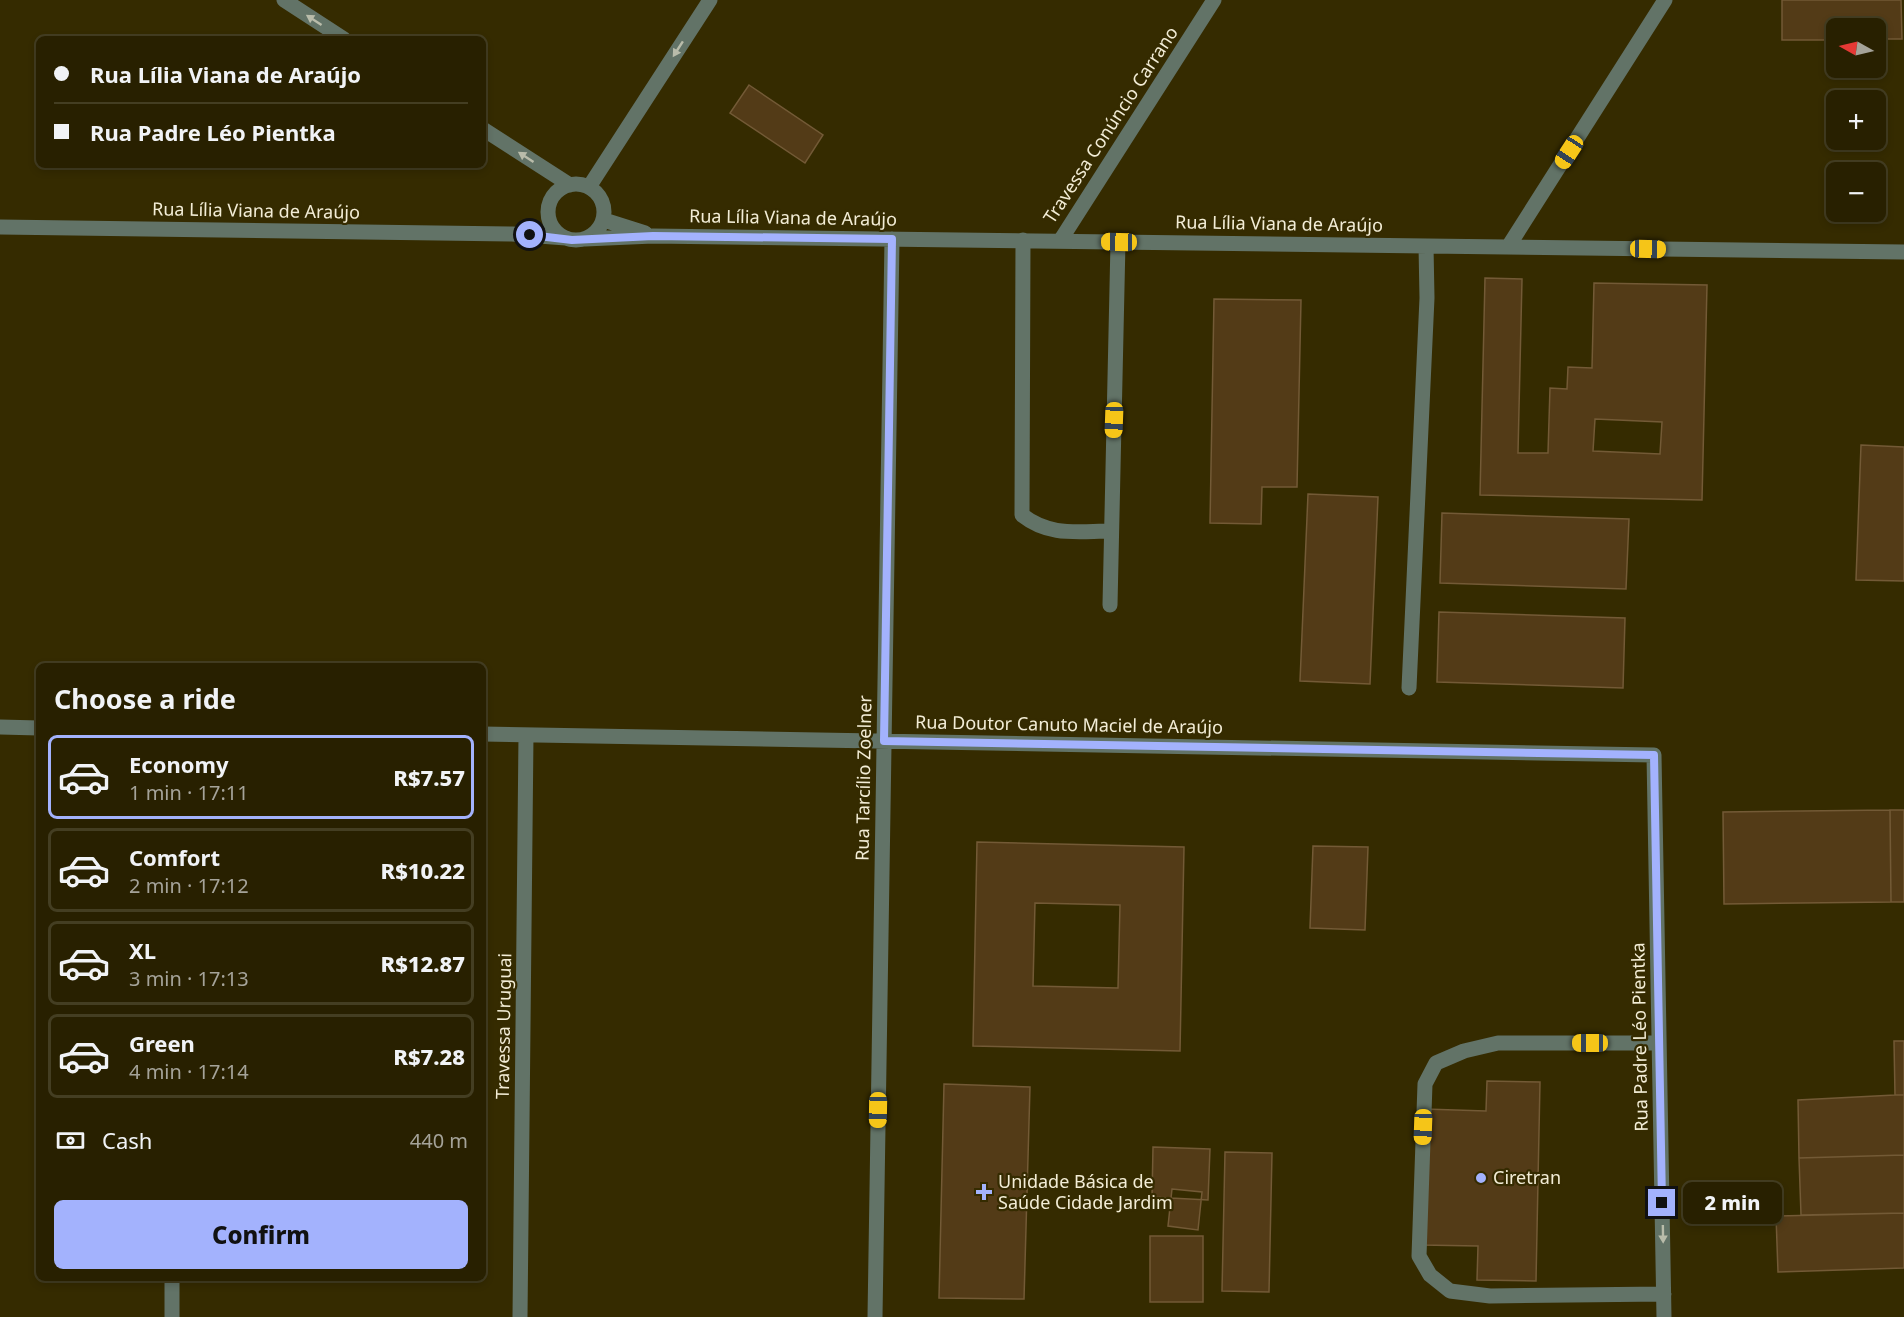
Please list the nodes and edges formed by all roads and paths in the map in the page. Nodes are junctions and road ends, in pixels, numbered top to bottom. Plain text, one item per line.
1 (284, 0) edge
2 (710, 0) edge
3 (1214, 0) edge
4 (1665, 0) edge
5 (339, 36) edge
6 (486, 131) edge
7 (570, 185) junction
8 (589, 187) junction
9 (550, 220) junction
10 (603, 220) junction
11 (0, 227) edge
12 (512, 234) junction
13 (653, 236) junction
14 (566, 238) junction
15 (585, 239) junction
16 (892, 239) junction
17 (1023, 240) junction
18 (1060, 241) junction
19 (1119, 242) junction
20 (1426, 246) junction
21 (1508, 247) junction
22 (1904, 252) edge
23 (1112, 531) junction
24 (1110, 605) dead end
25 (1408, 688) dead end
26 (0, 727) edge
27 (36, 728) edge
28 (486, 735) edge
29 (526, 735) junction
30 (884, 741) junction
31 (1654, 755) joint
32 (1659, 1043) junction
33 (172, 1281) edge
34 (1664, 1294) junction
35 (172, 1317) edge
36 (520, 1317) edge
37 (874, 1317) edge
38 (1664, 1317) edge

5 -> 1 street
2 -> 8 street
3 - 18 street, Travessa Conúncio Carrano
4 - 21 street
7 -> 6 street
7 - 8 street
7 - 9 street
8 - 10 street
9 - 12 street, Rua Lília Viana de Araújo
9 - 14 street
10 - 13 street, Rua Lília Viana de Araújo
10 - 15 street
11 - 12 street, Rua Lília Viana de Araújo
12 - 14 street, Rua Lília Viana de Araújo
13 - 15 street, Rua Lília Viana de Araújo
13 - 16 street, Rua Lília Viana de Araújo
14 - 15 street
16 - 17 street, Rua Lília Viana de Araújo
16 - 30 street, Rua Tarcílio Zoelner
17 - 18 street, Rua Lília Viana de Araújo
17 - 23 street
18 - 19 street, Rua Lília Viana de Araújo
19 - 20 street, Rua Lília Viana de Araújo
19 - 23 street
20 - 21 street, Rua Lília Viana de Araújo
20 - 25 street
21 - 22 street, Rua Lília Viana de Araújo
23 - 24 street
26 - 27 street
28 - 29 street, Rua Doutor Canuto Maciel de Araújo
29 - 30 street, Rua Doutor Canuto Maciel de Araújo
29 - 36 street, Travessa Uruguai
30 - 31 street, Rua Doutor Canuto Maciel de Araújo
30 - 37 street, Rua Tarcílio Zoelner
31 - 32 street, Rua Padre Léo Pientka
32 -> 34 street, Rua Padre Léo Pientka
32 - 34 street
33 - 35 street
34 - 38 street, Rua Padre Léo Pientka

